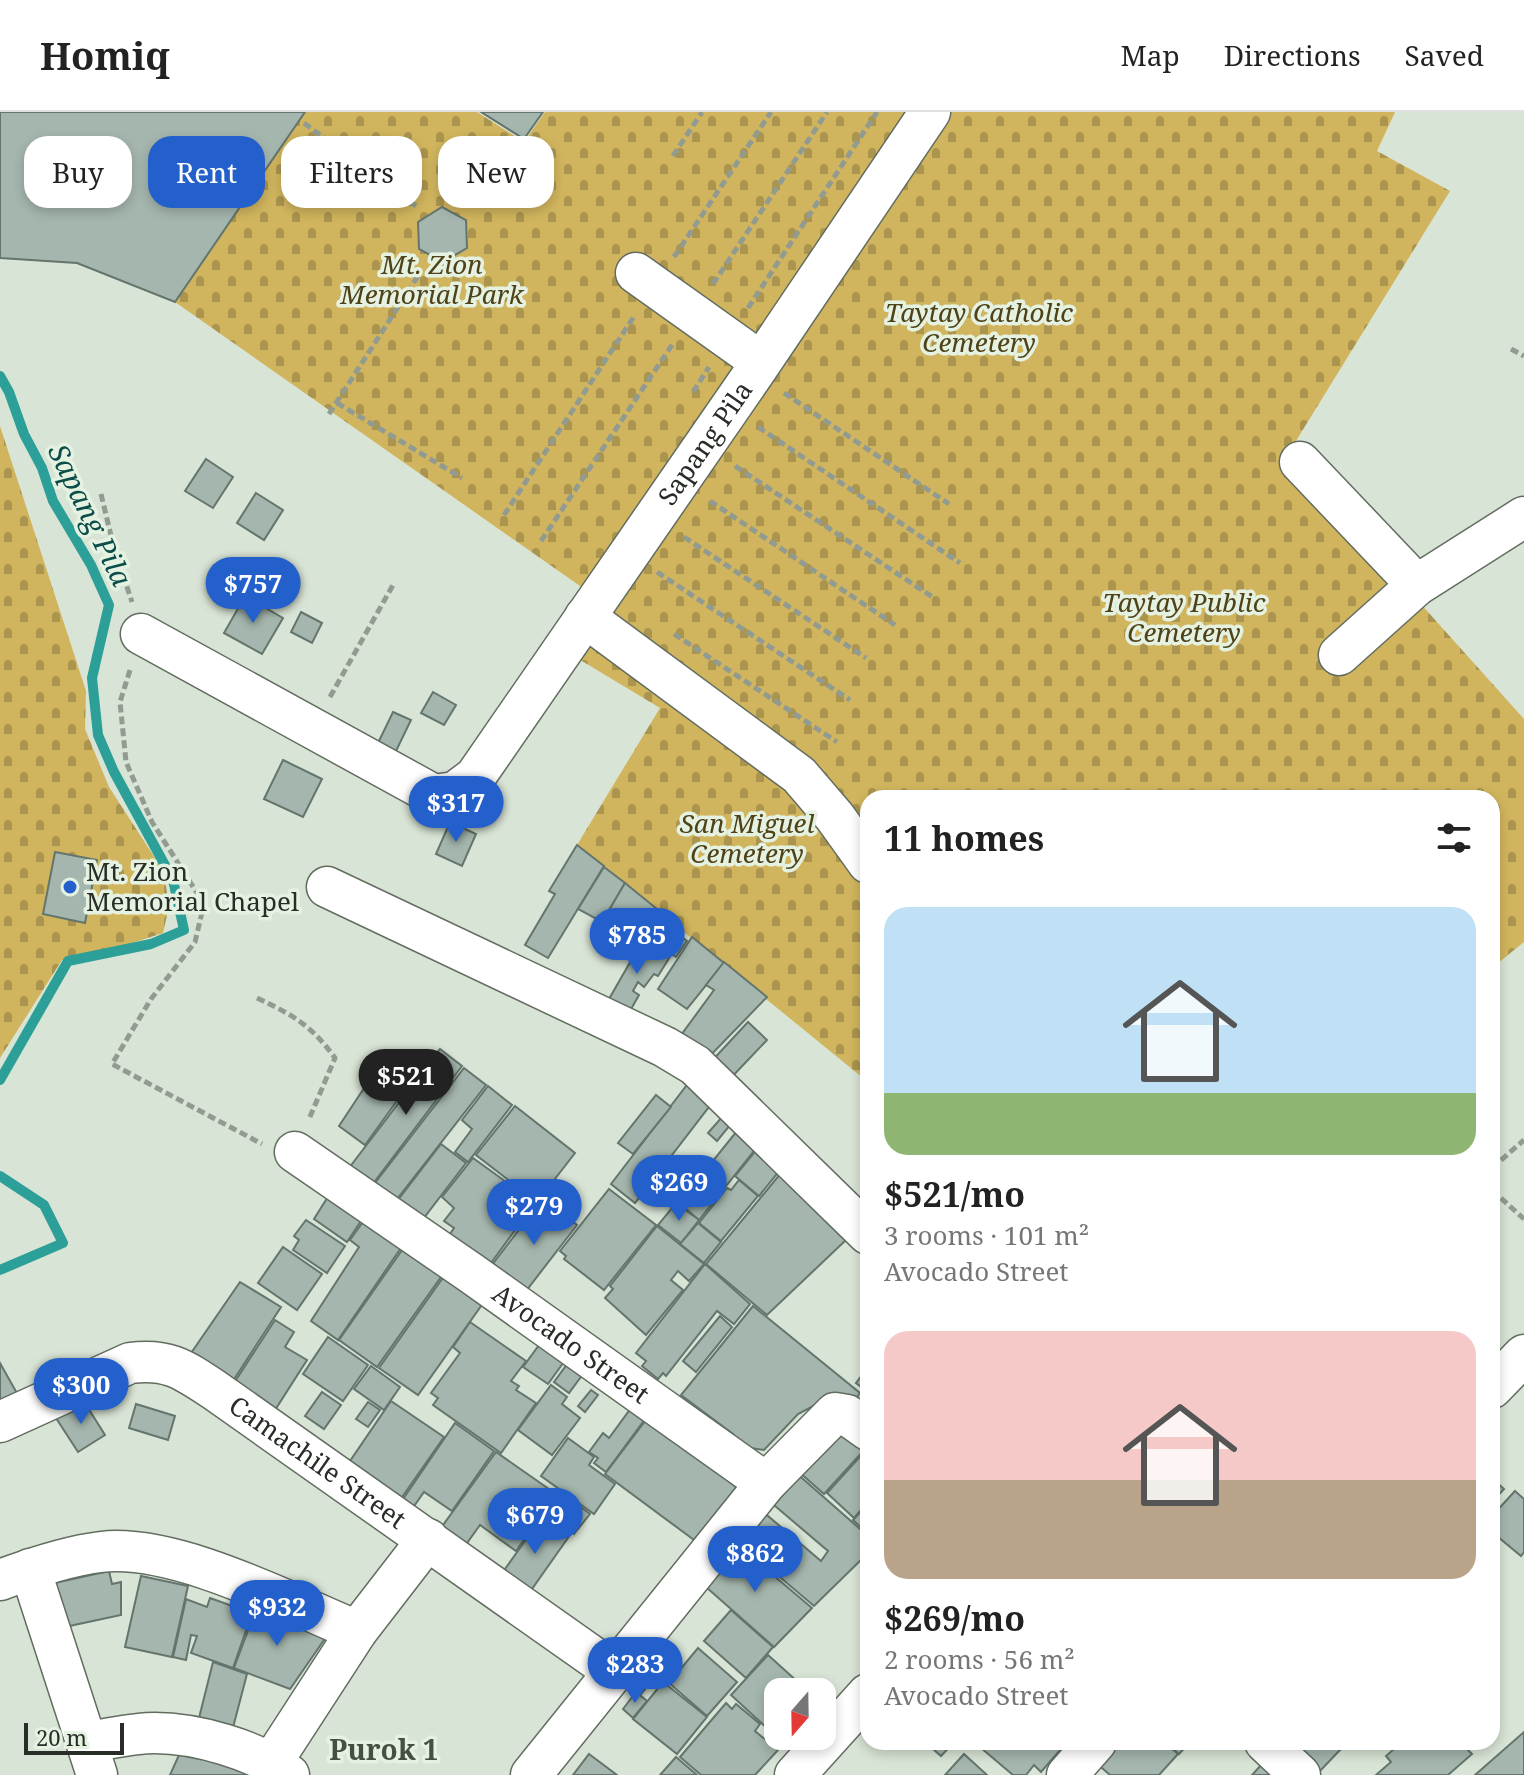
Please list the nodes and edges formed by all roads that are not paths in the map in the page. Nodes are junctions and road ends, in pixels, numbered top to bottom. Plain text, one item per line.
1 (930, 112) edge
2 (636, 273) dead end
3 (758, 368) junction
4 (1300, 462) dead end
5 (1521, 523) edge
6 (1417, 585) junction
7 (585, 617) junction
8 (141, 634) road end
9 (1339, 655) dead end
10 (860, 852) edge
11 (327, 887) dead end
12 (295, 1152) road end
13 (860, 1226) edge
14 (1524, 1355) edge
15 (1500, 1380) edge
16 (0, 1422) edge
17 (860, 1424) edge
18 (766, 1483) junction
19 (428, 1539) junction
20 (15, 1575) edge
21 (357, 1631) junction
22 (613, 1671) junction
23 (860, 1703) edge
24 (1089, 1750) edge
25 (1273, 1750) edge
26 (92, 1758) edge
27 (281, 1769) edge
28 (531, 1775) edge
29 (795, 1775) edge
30 (1067, 1775) edge
31 (1300, 1775) edge

1 - 3 street, Sapang Pila
2 - 3 street
3 - 7 street, Sapang Pila
4 - 6 street
5 - 6 street
6 - 9 street
7 - 8 street, Sapang Pila
7 - 10 street
11 - 13 street
12 - 18 street, Avocado Street
14 - 15 street
16 - 19 street, Camachile Street
17 - 18 street
18 - 22 street
19 - 21 street
19 - 22 street, Camachile Street
20 - 21 street
20 - 26 street
21 - 27 street
22 - 28 street
23 - 29 street
24 - 30 street
25 - 31 street
26 - 27 street

